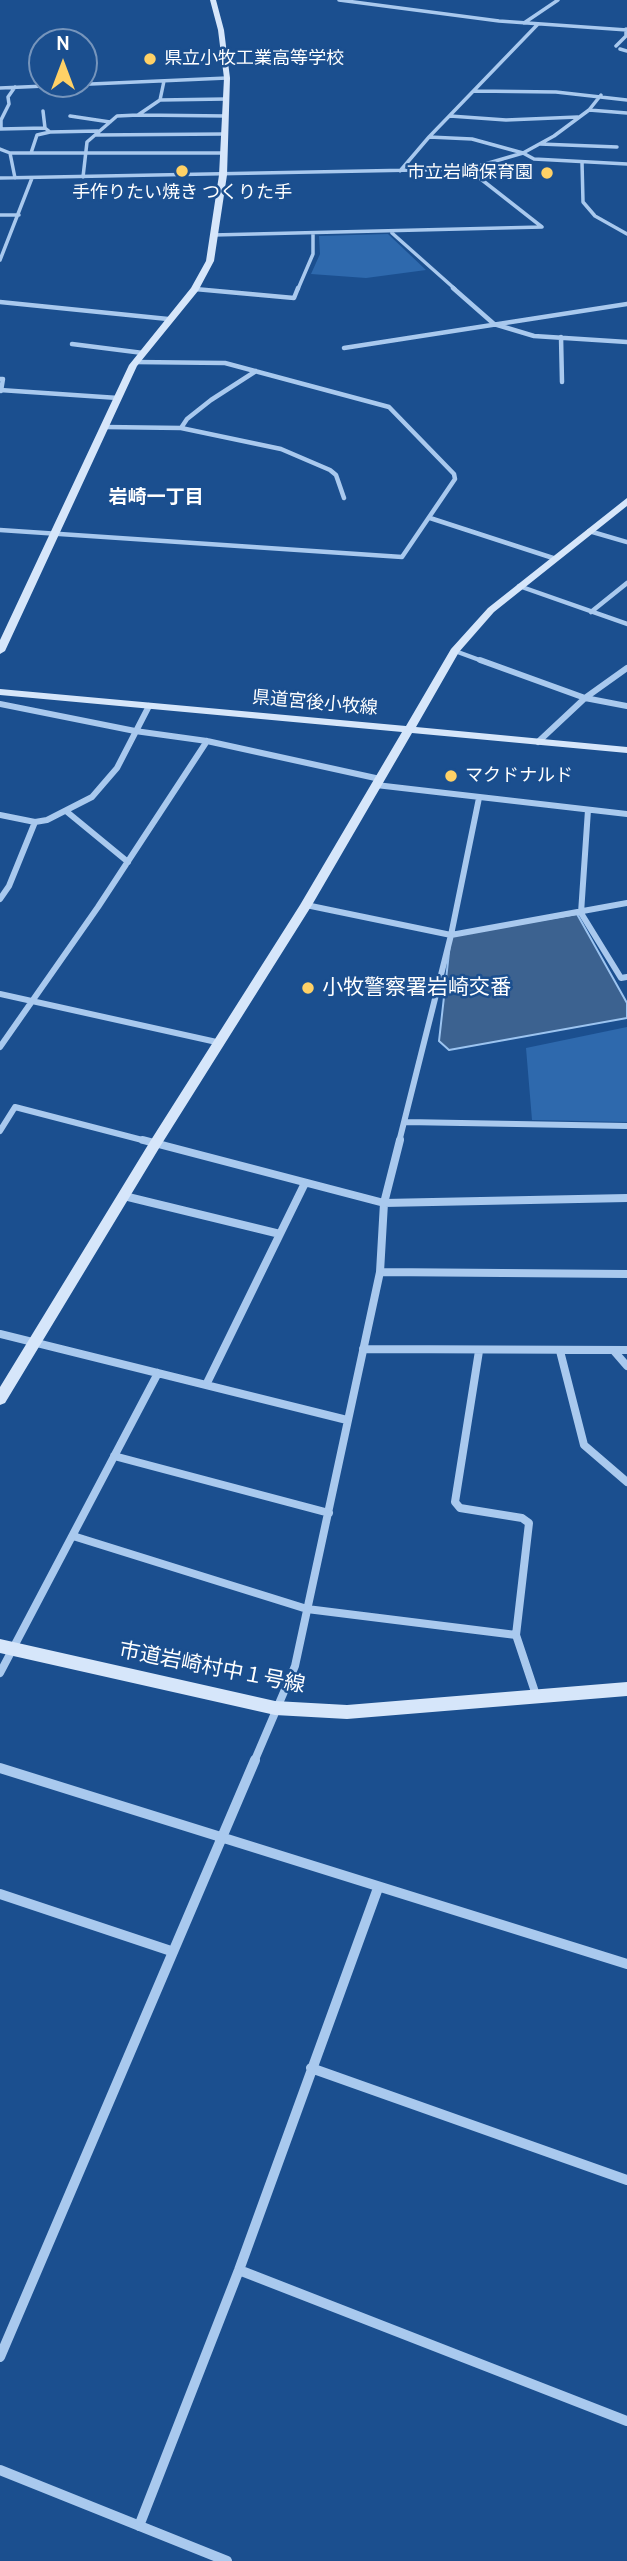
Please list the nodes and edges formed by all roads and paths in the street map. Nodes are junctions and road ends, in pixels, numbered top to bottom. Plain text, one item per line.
1 (213, 0) edge
2 (339, 0) edge
3 (558, 0) edge
4 (401, 4) dead end
5 (396, 8) junction
6 (524, 23) junction
7 (538, 24) junction
8 (627, 29) edge
9 (627, 51) edge
10 (227, 78) junction
11 (164, 81) junction
12 (15, 87) junction
13 (0, 88) edge
14 (474, 91) junction
15 (601, 95) junction
16 (226, 99) junction
17 (160, 100) junction
18 (627, 100) edge
19 (589, 110) junction
20 (43, 111) dead end
21 (627, 113) edge
22 (70, 116) dead end
23 (138, 116) junction
24 (226, 116) junction
25 (450, 116) junction
26 (579, 117) junction
27 (110, 122) junction
28 (45, 128) junction
29 (1, 129) edge
30 (50, 132) junction
31 (97, 133) junction
32 (225, 134) junction
33 (429, 137) junction
34 (540, 144) junction
35 (617, 147) dead end
36 (0, 149) edge
37 (10, 153) junction
38 (31, 153) junction
39 (85, 153) junction
40 (225, 153) junction
41 (523, 153) junction
42 (582, 162) junction
43 (627, 164) edge
44 (468, 169) junction
45 (400, 171) junction
46 (223, 175) junction
47 (83, 177) junction
48 (0, 178) edge
49 (15, 178) junction
50 (32, 178) junction
51 (0, 215) edge
52 (19, 215) junction
53 (391, 233) junction
54 (313, 234) junction
55 (627, 234) edge
56 (213, 235) junction
57 (0, 260) edge
58 (195, 289) junction
59 (0, 302) edge
60 (627, 304) edge
61 (168, 319) junction
62 (494, 324) junction
63 (561, 337) junction
64 (627, 342) edge
65 (72, 344) dead end
66 (344, 348) dead end
67 (143, 353) junction
68 (135, 362) junction
69 (257, 371) junction
70 (0, 379) edge
71 (562, 382) dead end
72 (0, 391) edge
73 (118, 398) junction
74 (105, 427) junction
75 (181, 428) junction
76 (345, 498) dead end
77 (627, 501) edge
78 (430, 518) junction
79 (0, 530) edge
80 (589, 531) junction
81 (56, 534) junction
82 (627, 542) edge
83 (553, 558) junction
84 (627, 583) edge
85 (519, 586) junction
86 (591, 612) junction
87 (627, 624) edge
88 (0, 651) edge
89 (455, 651) junction
90 (627, 668) edge
91 (0, 692) edge
92 (585, 698) junction
93 (0, 704) edge
94 (627, 705) edge
95 (149, 706) junction
96 (410, 729) junction
97 (135, 731) junction
98 (207, 741) junction
99 (538, 742) junction
100 (627, 750) edge
101 (378, 782) junction
102 (480, 798) junction
103 (588, 810) junction
104 (66, 811) junction
105 (627, 814) edge
106 (0, 815) edge
107 (35, 822) junction
108 (128, 862) junction
109 (0, 899) edge
110 (627, 903) edge
111 (306, 905) junction
112 (581, 913) junction
113 (451, 934) junction
114 (627, 977) edge
115 (0, 994) edge
116 (33, 1001) junction
117 (221, 1043) junction
118 (0, 1047) edge
119 (406, 1122) junction
120 (627, 1126) edge
121 (0, 1131) edge
122 (156, 1143) junction
123 (306, 1183) junction
124 (124, 1196) junction
125 (627, 1198) edge
126 (384, 1203) junction
127 (280, 1234) junction
128 (380, 1272) junction
129 (627, 1274) edge
130 (0, 1334) edge
131 (34, 1342) junction
132 (363, 1349) junction
133 (627, 1349) edge
134 (479, 1351) junction
135 (560, 1351) junction
136 (614, 1351) junction
137 (627, 1366) edge
138 (158, 1373) junction
139 (206, 1385) junction
140 (0, 1399) edge
141 (347, 1420) junction
142 (114, 1456) junction
143 (627, 1482) edge
144 (329, 1513) junction
145 (73, 1536) junction
146 (307, 1609) junction
147 (516, 1635) junction
148 (6, 1647) edge
149 (0, 1673) edge
150 (627, 1689) edge
151 (537, 1698) junction
152 (275, 1708) junction
153 (0, 1768) edge
154 (220, 1838) junction
155 (378, 1888) junction
156 (0, 1894) edge
157 (171, 1951) junction
158 (627, 1964) edge
159 (311, 2068) junction
160 (627, 2180) edge
161 (239, 2270) junction
162 (0, 2357) edge
163 (627, 2421) edge
164 (0, 2470) edge
165 (139, 2526) junction
166 (227, 2561) edge

1 - 10 street
2 - 5 street
3 - 6 street
4 - 5 street
5 - 6 street
6 - 7 street
7 - 8 street
7 - 14 street
8 - 9 street
10 - 11 street
10 - 16 street
11 - 12 street
11 - 17 street
12 - 13 street
12 - 29 street
14 - 15 street
14 - 25 street
15 - 18 street
15 - 19 street
16 - 17 street
16 - 24 street
17 - 23 street
19 - 21 street
19 - 26 street
20 - 28 street
22 - 27 street
23 - 24 street
23 - 27 street
24 - 32 street
25 - 26 street
25 - 33 street
26 - 34 street
27 - 31 street
28 - 29 street
28 - 30 street
30 - 31 street
30 - 38 street
31 - 32 street
31 - 39 street
32 - 40 street
33 - 41 street
33 - 45 street
34 - 35 street
34 - 41 street
36 - 37 street
37 - 38 street
37 - 49 street
38 - 39 street
39 - 40 street
39 - 47 street
40 - 46 street
41 - 42 street
41 - 44 street
42 - 43 street
42 - 55 street
44 - 45 street
44 - 53 street
45 - 46 street
46 - 47 street
46 - 56 street
47 - 50 street
48 - 49 street
49 - 50 street
50 - 52 street
51 - 52 street
52 - 57 street
53 - 54 street
53 - 62 street
54 - 56 street
54 - 58 street
56 - 58 street
58 - 61 street
59 - 61 street
60 - 62 street
61 - 67 street
62 - 63 street
62 - 66 street
63 - 64 street
63 - 71 street
65 - 67 street
67 - 68 street
68 - 69 street
68 - 73 street
69 - 75 street
69 - 78 street
70 - 72 street
72 - 73 street
73 - 74 street
74 - 75 street
74 - 81 street
75 - 76 street
77 - 80 street
78 - 81 street
78 - 83 street
79 - 81 street
80 - 82 street
80 - 83 street
81 - 88 street
83 - 85 street
84 - 86 street
85 - 86 street
85 - 89 street
86 - 87 street
89 - 92 street
89 - 96 street
90 - 92 street
91 - 95 street, 県道宮後小牧線
92 - 94 street
92 - 99 street
93 - 97 street
95 - 96 street, 県道宮後小牧線
95 - 97 street
96 - 99 street, 県道宮後小牧線
96 - 101 street
97 - 98 street
97 - 104 street
98 - 101 street
98 - 108 street
99 - 100 street, 県道宮後小牧線
101 - 102 street
101 - 111 street
102 - 103 street
102 - 113 street
103 - 105 street
103 - 112 street
104 - 107 street
104 - 108 street
106 - 107 street
107 - 109 street
108 - 116 street
110 - 112 street
111 - 113 street
111 - 117 street
112 - 113 street
112 - 114 street
113 - 119 street
115 - 116 street
116 - 117 street
116 - 118 street
117 - 122 street
119 - 120 street
119 - 126 street
121 - 122 street
122 - 123 street
122 - 124 street
123 - 126 street
123 - 127 street
124 - 127 street
124 - 131 street
125 - 126 street
126 - 128 street
127 - 139 street
128 - 129 street
128 - 132 street
130 - 131 street
131 - 138 street
131 - 140 street
132 - 134 street
132 - 141 street
133 - 136 street
134 - 135 street
134 - 147 street
135 - 136 street
135 - 143 street
136 - 137 street
138 - 139 street
138 - 142 street
139 - 141 street
141 - 144 street
142 - 144 street
142 - 145 street
144 - 146 street
145 - 146 street
145 - 148 street
146 - 147 street
146 - 152 street
147 - 151 street
148 - 149 street
148 - 152 street, 市道岩崎村中１号線
150 - 151 street, 市道岩崎村中１号線
151 - 152 street, 市道岩崎村中１号線
152 - 154 street
153 - 154 street
154 - 155 street
154 - 157 street
155 - 158 street
155 - 159 street
156 - 157 street
157 - 162 street
159 - 160 street
159 - 161 street
161 - 163 street
161 - 165 street
164 - 165 street
165 - 166 street

